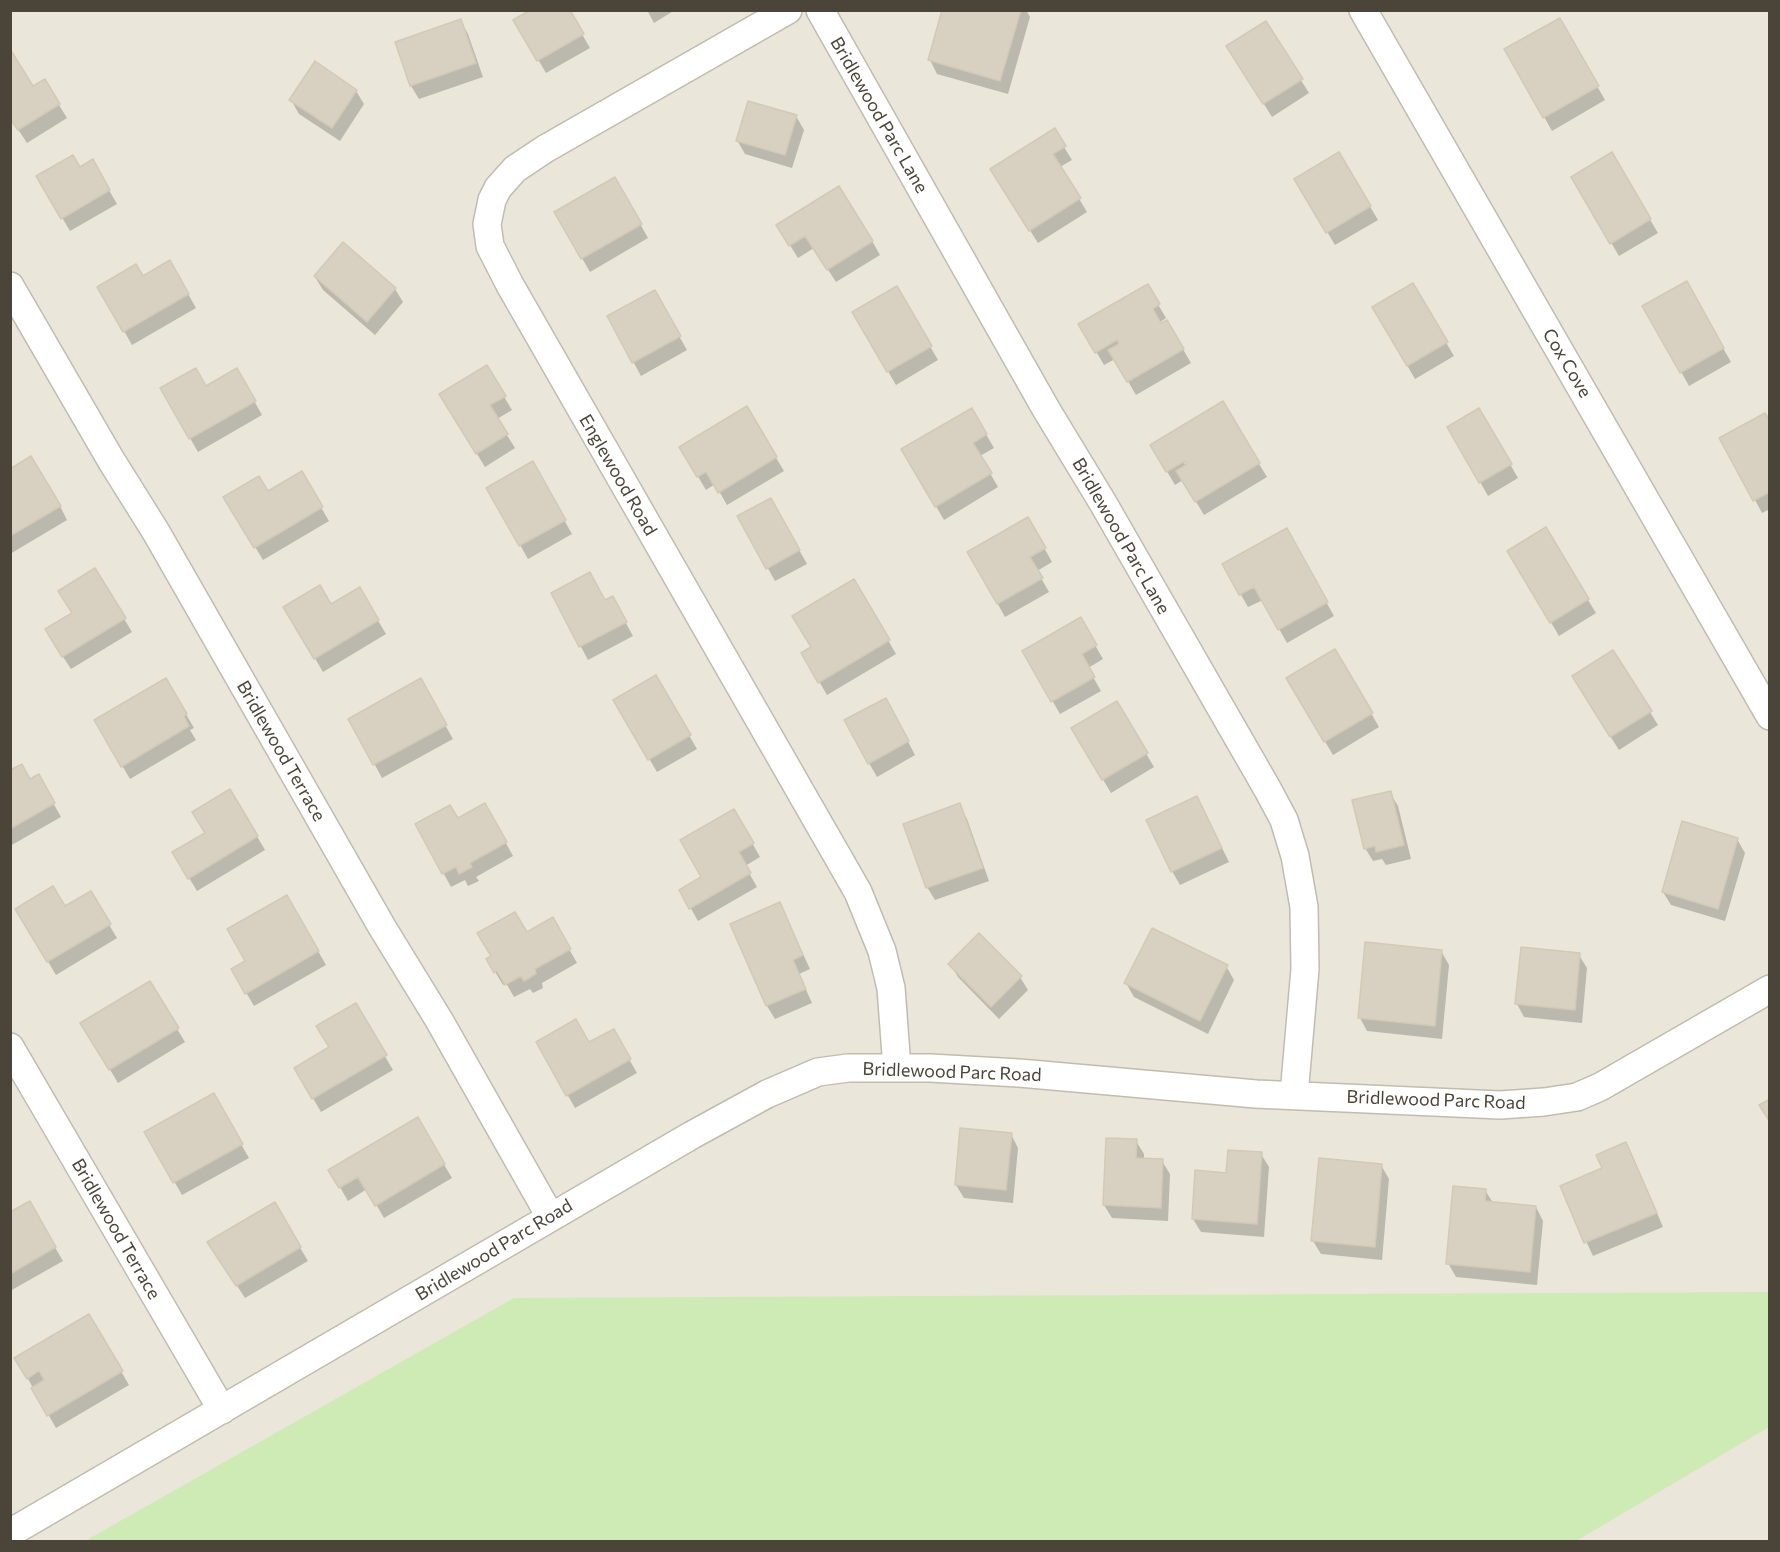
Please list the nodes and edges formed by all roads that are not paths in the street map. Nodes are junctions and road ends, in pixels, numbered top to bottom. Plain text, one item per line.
1 (788, 10) edge
2 (820, 10) edge
3 (1363, 10) edge
4 (10, 286) edge
5 (1770, 716) edge
6 (1770, 989) edge
7 (10, 1047) edge
8 (897, 1068) junction
9 (1294, 1095) junction
10 (550, 1216) junction
11 (222, 1410) junction
12 (10, 1533) edge

1 - 8 street, Englewood Road
2 - 9 street, Bridlewood Parc Lane
3 - 5 street, Cox Cove
4 - 10 street, Bridlewood Terrace
6 - 9 street, Bridlewood Parc Road
7 - 11 street, Bridlewood Terrace
8 - 9 street, Bridlewood Parc Road
8 - 10 street, Bridlewood Parc Road
10 - 11 street, Bridlewood Parc Road
11 - 12 street, Bridlewood Parc Road

